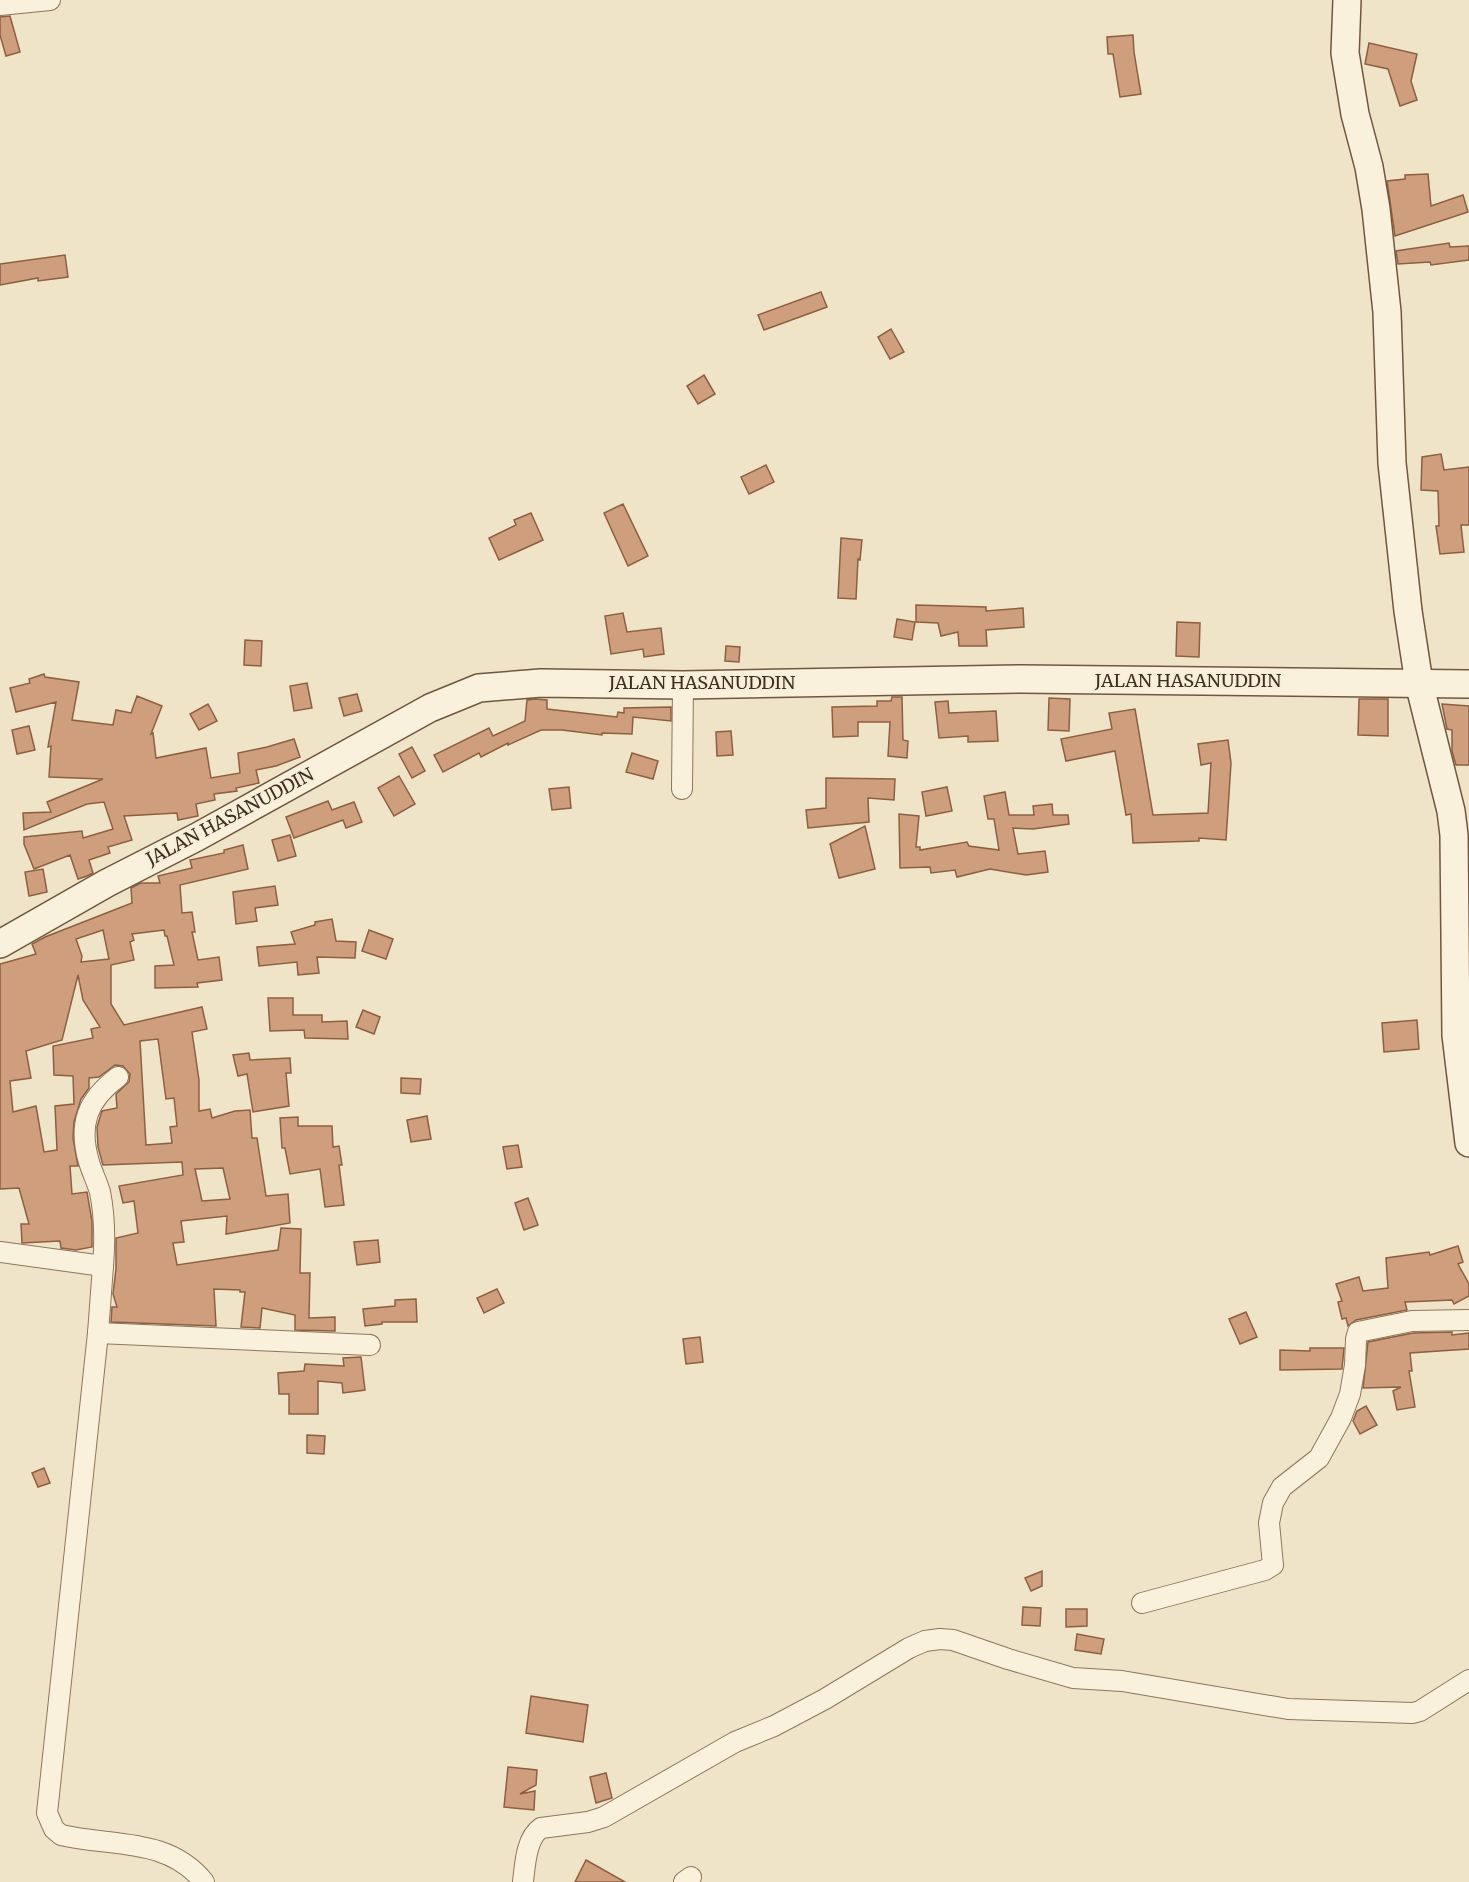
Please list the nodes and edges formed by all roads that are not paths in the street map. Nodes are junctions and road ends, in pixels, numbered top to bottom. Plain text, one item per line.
1 (51, 0) edge
2 (1347, 0) edge
3 (0, 6) edge
4 (1419, 682) junction
5 (1469, 684) edge
6 (683, 685) junction
7 (682, 789) dead end
8 (0, 944) edge
9 (118, 1077) dead end
10 (1469, 1143) edge
11 (0, 1252) edge
12 (103, 1266) junction
13 (1469, 1320) edge
14 (98, 1334) junction
15 (370, 1345) dead end
16 (1142, 1603) dead end
17 (1469, 1680) edge
18 (204, 1882) edge
19 (523, 1882) edge

1 - 3 street
2 - 4 street
4 - 5 street, JALAN HASANUDDIN
4 - 6 street, JALAN HASANUDDIN
4 - 10 street
6 - 7 street
6 - 8 street, JALAN HASANUDDIN
9 - 12 street
11 - 12 street
12 - 14 street
13 - 16 street
14 - 15 street
14 - 18 street
17 - 19 street

